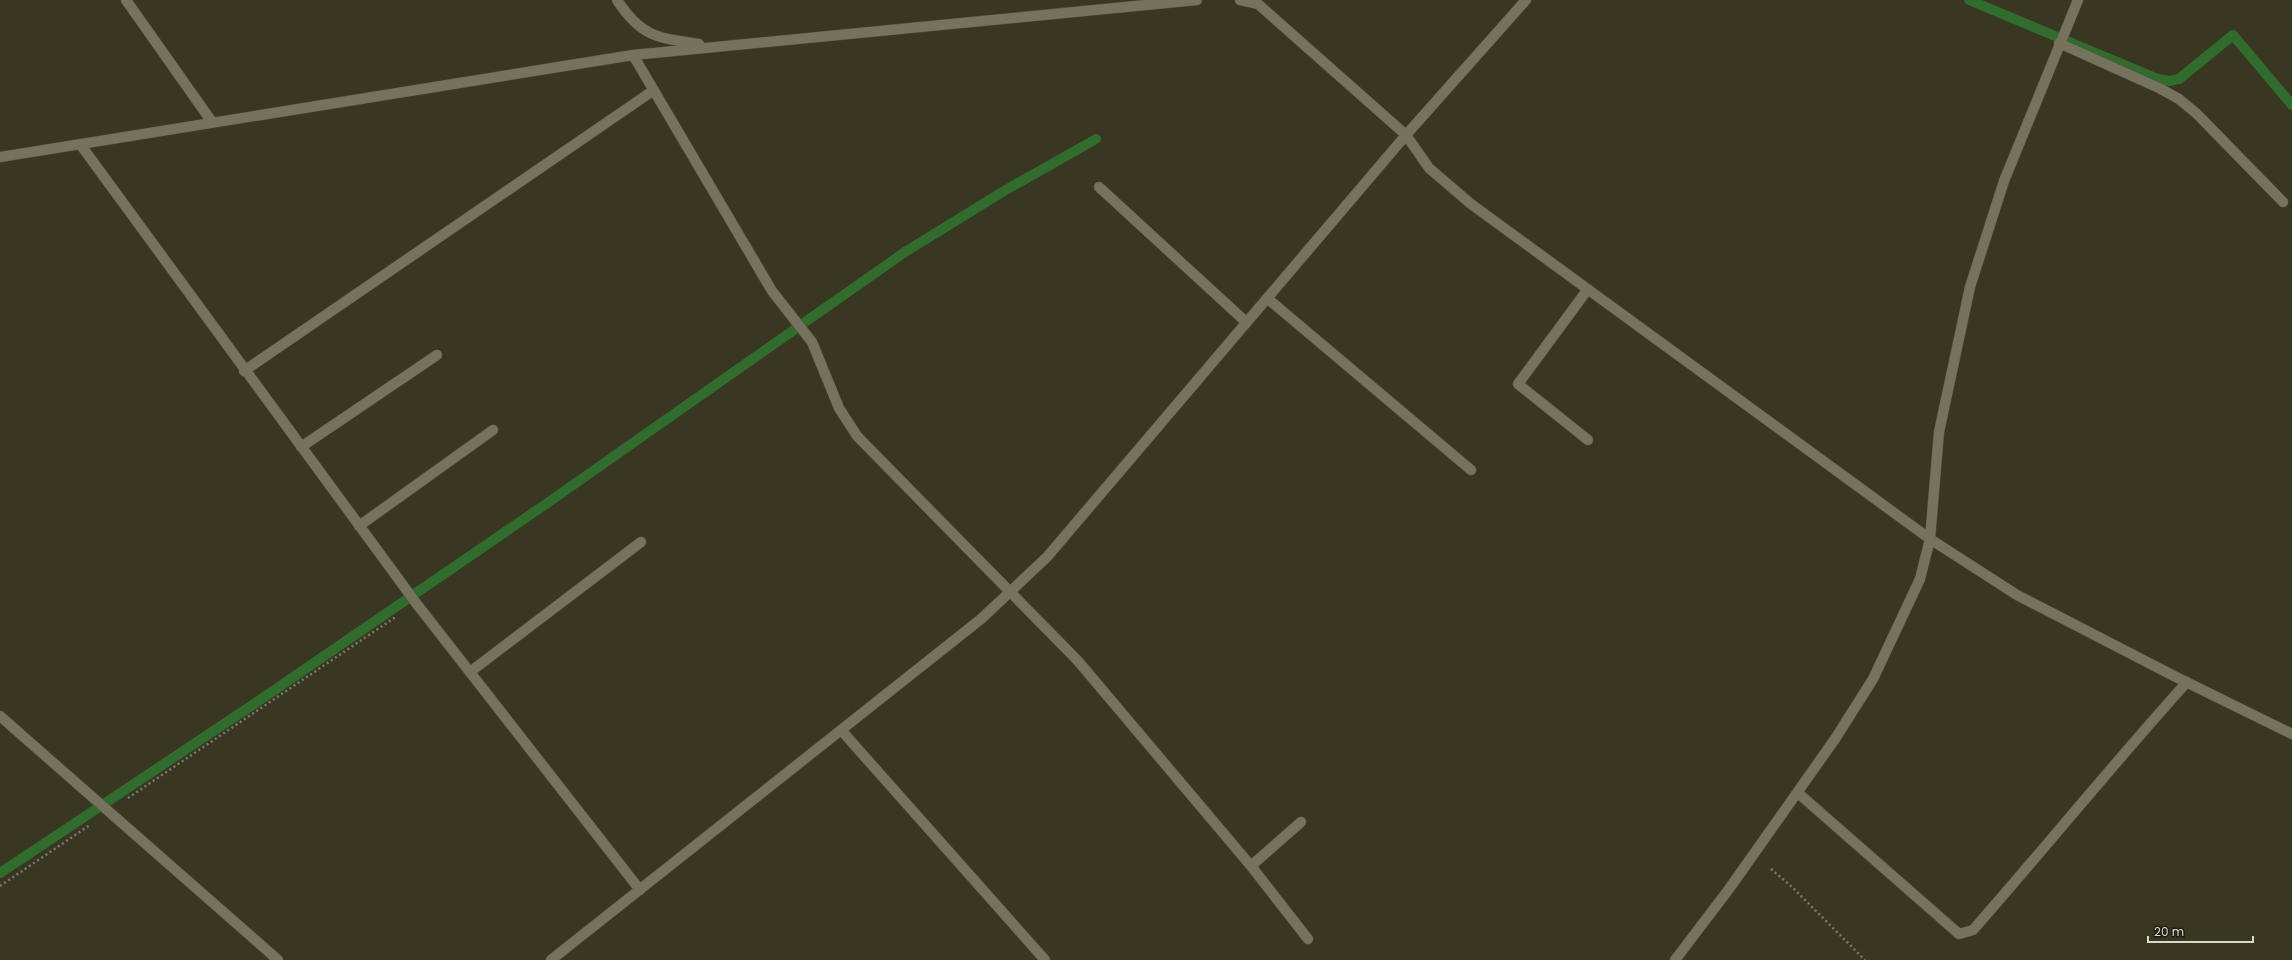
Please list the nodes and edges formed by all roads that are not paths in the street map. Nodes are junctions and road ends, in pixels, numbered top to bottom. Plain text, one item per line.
1 (126, 0) edge
2 (617, 0) edge
3 (1197, 0) edge
4 (1240, 0) edge
5 (1526, 0) edge
6 (2078, 0) edge
7 (2059, 43) junction
8 (715, 46) junction
9 (633, 55) junction
10 (654, 90) junction
11 (212, 122) junction
12 (1406, 135) junction
13 (80, 144) junction
14 (0, 157) edge
15 (1099, 187) dead end
16 (2283, 202) dead end
17 (1588, 289) junction
18 (1267, 298) junction
19 (1246, 322) junction
20 (437, 355) dead end
21 (244, 371) junction
22 (492, 430) dead end
23 (1588, 440) dead end
24 (301, 448) junction
25 (1471, 470) dead end
26 (359, 526) junction
27 (1930, 539) junction
28 (642, 542) dead end
29 (1011, 592) junction
30 (470, 672) junction
31 (2187, 682) junction
32 (0, 716) edge
33 (841, 730) junction
34 (2292, 734) edge
35 (1798, 793) junction
36 (1301, 822) dead end
37 (1251, 866) junction
38 (640, 890) junction
39 (1308, 939) dead end
40 (278, 960) edge
41 (552, 960) edge
42 (1045, 960) edge
43 (1675, 960) edge

1 - 11 street
2 - 8 street
3 - 8 street
4 - 12 street
5 - 12 street
6 - 7 street
7 - 16 street
7 - 27 street
8 - 9 street
9 - 10 street
9 - 11 street
10 - 21 street
10 - 29 street
11 - 13 street
12 - 17 street
12 - 18 street
13 - 14 street
13 - 21 street
15 - 19 street
17 - 23 street
17 - 27 street
18 - 19 street
18 - 25 street
19 - 29 street
20 - 24 street
21 - 24 street
22 - 26 street
24 - 26 street
26 - 30 street
27 - 31 street
27 - 35 street
28 - 30 street
29 - 33 street
29 - 37 street
30 - 38 street
31 - 34 street
31 - 35 street
32 - 40 street
33 - 38 street
33 - 42 street
35 - 43 street
36 - 37 street
37 - 39 street
38 - 41 street

